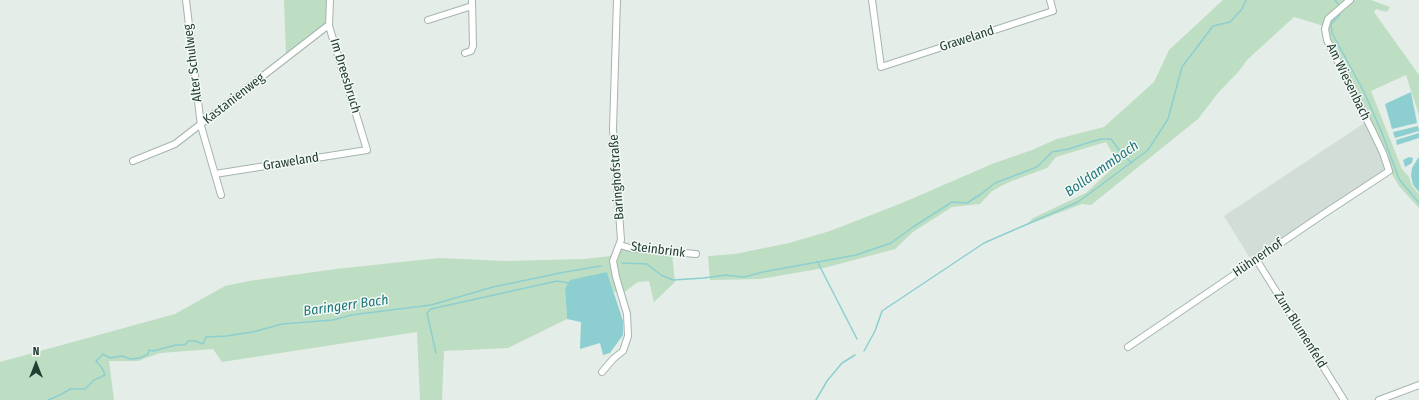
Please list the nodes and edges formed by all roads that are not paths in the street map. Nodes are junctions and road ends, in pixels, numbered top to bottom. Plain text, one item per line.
1 (186, 0) edge
2 (330, 0) edge
3 (617, 0) edge
4 (872, 0) edge
5 (1050, 0) edge
6 (1350, 0) edge
7 (472, 3) edge
8 (428, 20) dead end
9 (329, 26) junction
10 (465, 53) dead end
11 (200, 126) junction
12 (367, 150) joint
13 (133, 161) dead end
14 (1389, 171) joint
15 (215, 174) junction
16 (221, 195) dead end
17 (620, 245) junction
18 (696, 254) dead end
19 (1256, 259) junction
20 (1128, 347) dead end
21 (602, 372) dead end
22 (1419, 386) edge
23 (1344, 400) edge
24 (1379, 400) edge

1 - 11 street, Alter Schulweg
2 - 9 street, Im Dreesbruch
3 - 17 street, Baringhofstraße
4 - 5 street, Graweland
6 - 14 street, Am Wiesenbach
7 - 8 street
7 - 10 street
9 - 11 street, Kastanienweg
9 - 12 street, Im Dreesbruch
11 - 13 street, Kastanienweg
11 - 15 street, Alter Schulweg
12 - 15 street, Graweland
14 - 19 street, Hühnerhof
15 - 16 street, Alter Schulweg
17 - 18 street, Steinbrink
17 - 21 street, Baringhofstraße
19 - 20 street, Hühnerhof
19 - 23 street, Zum Blumenfeld
22 - 24 street

